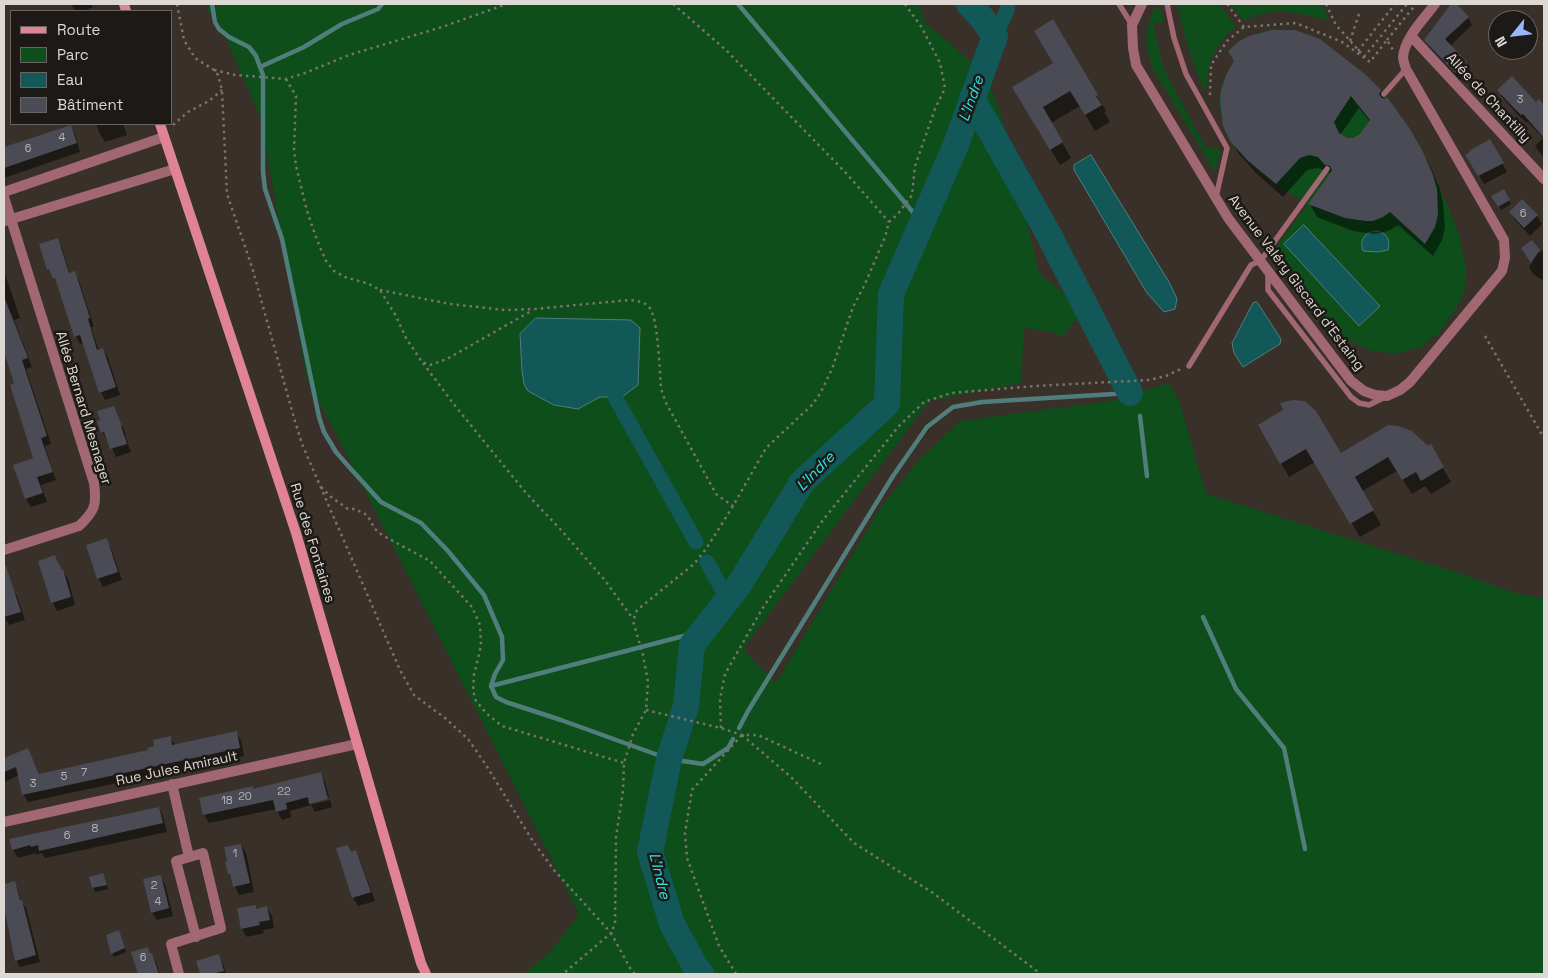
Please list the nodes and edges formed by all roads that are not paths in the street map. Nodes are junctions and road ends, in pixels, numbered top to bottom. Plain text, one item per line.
1 (1119, 4) edge
2 (1142, 4) edge
3 (1167, 4) edge
4 (1435, 4) edge
5 (1132, 25) junction
6 (1411, 36) junction
7 (1406, 69) junction
8 (1384, 94) dead end
9 (160, 125) edge
10 (164, 137) junction
11 (175, 169) junction
12 (1327, 169) dead end
13 (1544, 179) edge
14 (4, 192) edge
15 (1216, 197) junction
16 (4, 198) edge
17 (7, 220) edge
18 (1260, 261) junction
19 (1189, 366) road end
20 (4, 550) edge
21 (357, 744) junction
22 (172, 784) junction
23 (4, 822) edge
24 (189, 857) junction
25 (196, 936) junction
26 (180, 974) edge
27 (426, 974) edge

1 - 5 lane
2 - 5 street
3 - 15 lane
4 - 6 street
5 - 15 street, Avenue Valéry Giscard d'Estaing
6 - 7 street
6 - 13 street, Allée de Chantilly
7 - 8 lane
7 - 18 street, Avenue Valéry Giscard d'Estaing
9 - 10 street, Rue des Fontaines
10 - 11 street, Rue des Fontaines
10 - 14 street
11 - 17 street
11 - 21 street, Rue des Fontaines
12 - 18 lane
15 - 18 street, Avenue Valéry Giscard d'Estaing
16 - 17 street
17 - 20 street, Allée Bernard Mesnager
18 - 19 lane
21 - 22 street, Rue Jules Amirault
21 - 27 street, Rue des Fontaines
22 - 23 street, Rue Jules Amirault
22 - 24 street
24 - 25 street
24 - 25 street
25 - 26 street

